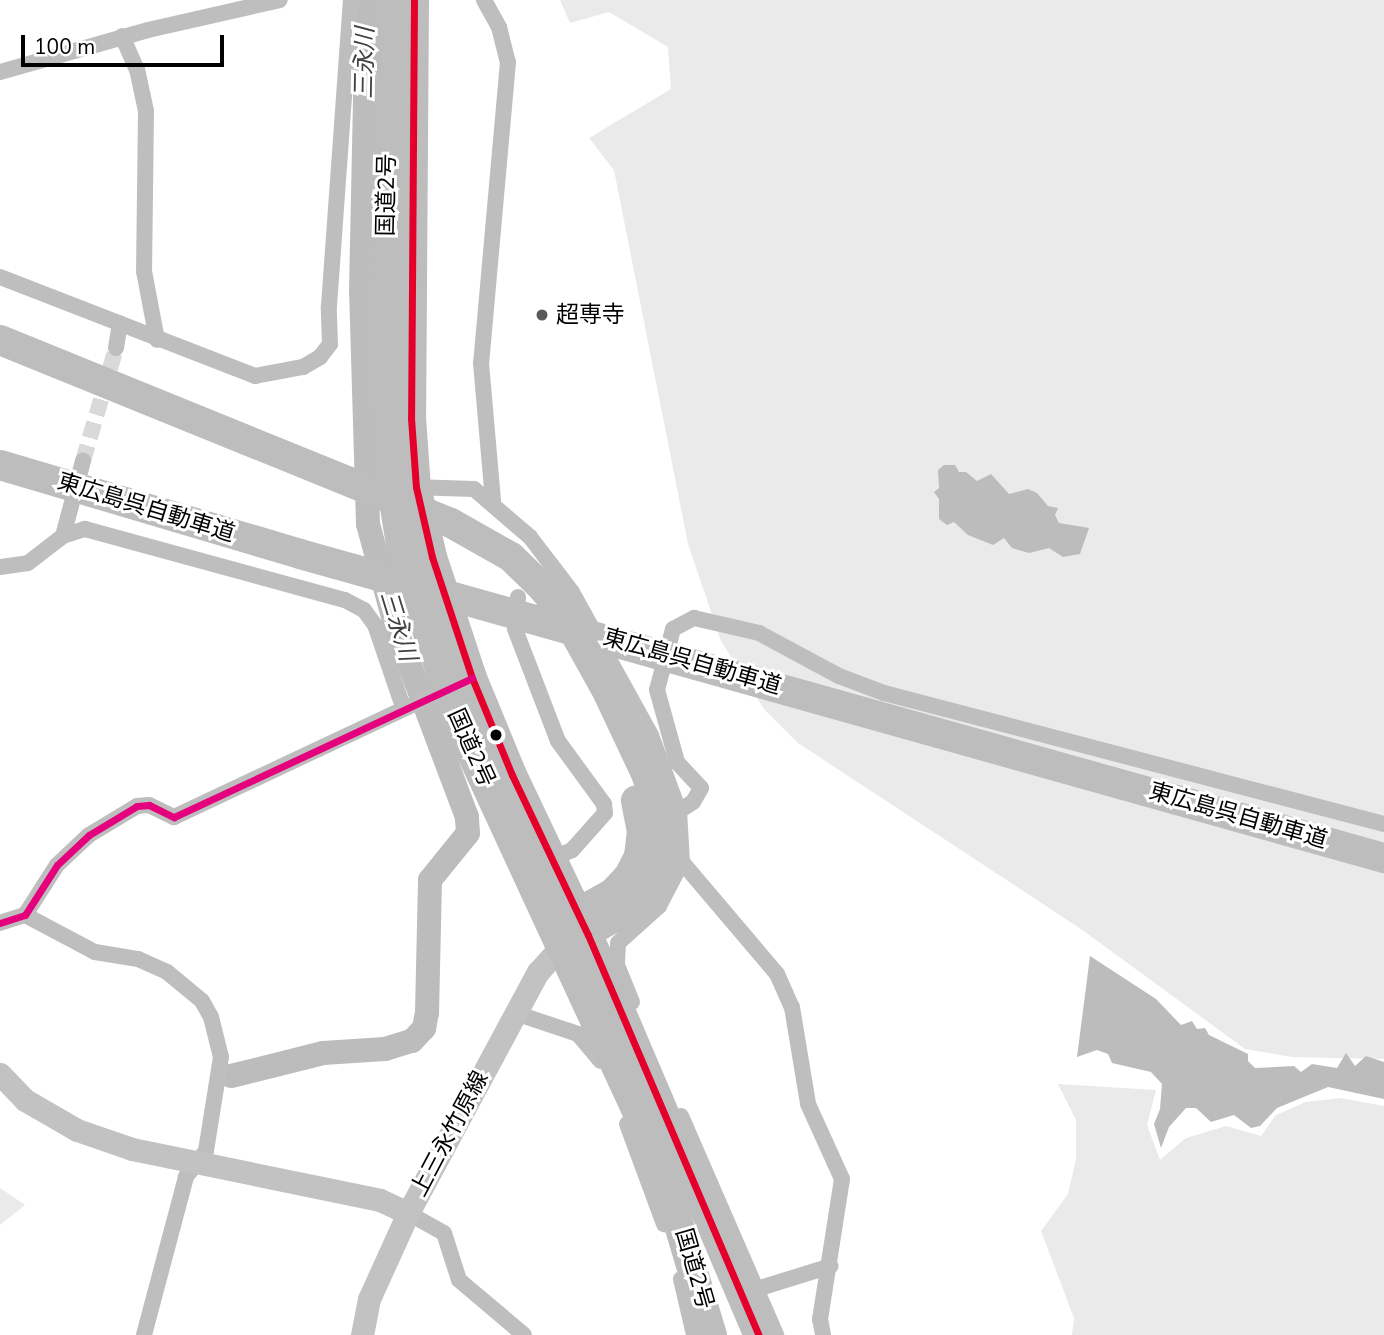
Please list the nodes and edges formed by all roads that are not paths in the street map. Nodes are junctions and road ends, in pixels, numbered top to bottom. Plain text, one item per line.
1 (281, 0) edge
2 (351, 0) edge
3 (388, 0) edge
4 (414, 0) edge
5 (484, 0) edge
6 (122, 36) junction
7 (0, 72) edge
8 (0, 277) edge
9 (120, 323) junction
10 (0, 340) edge
11 (156, 340) junction
12 (116, 348) tunnel mouth
13 (0, 359) edge
14 (83, 461) tunnel mouth
15 (2, 465) edge
16 (337, 485) junction
17 (404, 489) junction
18 (493, 501) junction
19 (63, 536) junction
20 (535, 544) junction
21 (528, 562) dead end
22 (0, 567) edge
23 (518, 597) dead end
24 (459, 684) junction
25 (403, 707) junction
26 (678, 811) junction
27 (1384, 824) edge
28 (1384, 858) edge
29 (552, 859) junction
30 (682, 862) junction
31 (25, 915) junction
32 (0, 923) edge
33 (575, 931) junction
34 (515, 1013) junction
35 (635, 1029) junction
36 (0, 1074) edge
37 (193, 1163) junction
38 (408, 1213) junction
39 (831, 1266) junction
40 (757, 1289) junction
41 (144, 1335) edge
42 (362, 1335) edge
43 (524, 1335) edge
44 (694, 1335) edge
45 (712, 1335) edge
46 (759, 1335) edge
47 (776, 1335) edge
48 (823, 1335) edge

1 - 6 street
2 - 11 street
3 - 17 highway, 国道2号
4 - 17 highway, 国道2号
5 - 18 street
6 - 7 street
6 - 11 street
8 - 9 street
9 - 11 street
9 - 12 street
10 - 16 highway
13 - 16 highway
14 - 19 street
15 - 28 highway, 東広島呉自動車道
16 - 33 highway
17 - 18 street
17 - 24 highway, 国道2号
18 - 20 street
19 - 22 street
19 - 25 street
20 - 21 street
20 - 26 street
23 - 29 street
24 - 25 street
24 - 29 highway, 国道2号
24 - 33 highway, 国道2号
25 - 31 street
26 - 27 street
26 - 30 street
29 - 33 highway, 国道2号
30 - 35 street
30 - 39 street
31 - 32 street
31 - 37 street
33 - 34 main road, 上三永竹原線
33 - 35 highway, 国道2号
33 - 45 highway, 国道2号
34 - 38 main road, 上三永竹原線
34 - 44 street
35 - 40 street
35 - 46 highway, 国道2号
36 - 37 main road
37 - 38 main road
37 - 41 street
38 - 42 main road, 上三永竹原線
38 - 43 street
39 - 40 street
39 - 48 street
40 - 47 street

